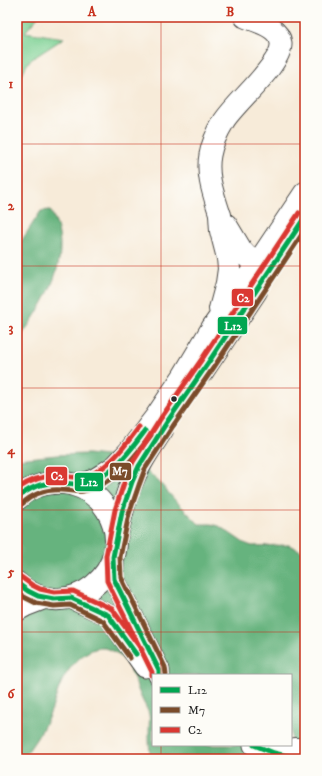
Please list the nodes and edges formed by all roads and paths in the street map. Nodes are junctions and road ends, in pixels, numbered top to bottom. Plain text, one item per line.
1 (245, 17) edge
2 (305, 193) edge
3 (220, 215) junction
4 (305, 217) edge
5 (281, 229) junction
6 (235, 240) junction
7 (256, 266) junction
8 (246, 306) junction
9 (213, 327) junction
10 (74, 485) junction
11 (17, 499) edge
12 (114, 548) junction
13 (17, 583) edge
14 (44, 598) junction
15 (71, 598) junction
16 (17, 610) edge
17 (159, 674) edge
18 (152, 678) edge
19 (256, 746) edge
20 (305, 749) edge
21 (274, 753) junction
22 (299, 759) edge

1 - 3 street
2 - 5 main road
3 - 6 main road
3 - 9 main road
4 - 8 main road
5 - 6 main road
5 - 7 main road
6 - 7 main road
7 - 8 main road
7 - 9 main road
8 - 12 main road
9 - 10 main road
10 - 11 main road
10 - 12 main road
12 - 15 main road
12 - 17 street
13 - 14 main road
14 - 15 main road
14 - 16 main road
15 - 18 street
19 - 21 street
20 - 21 main road
21 - 22 street

